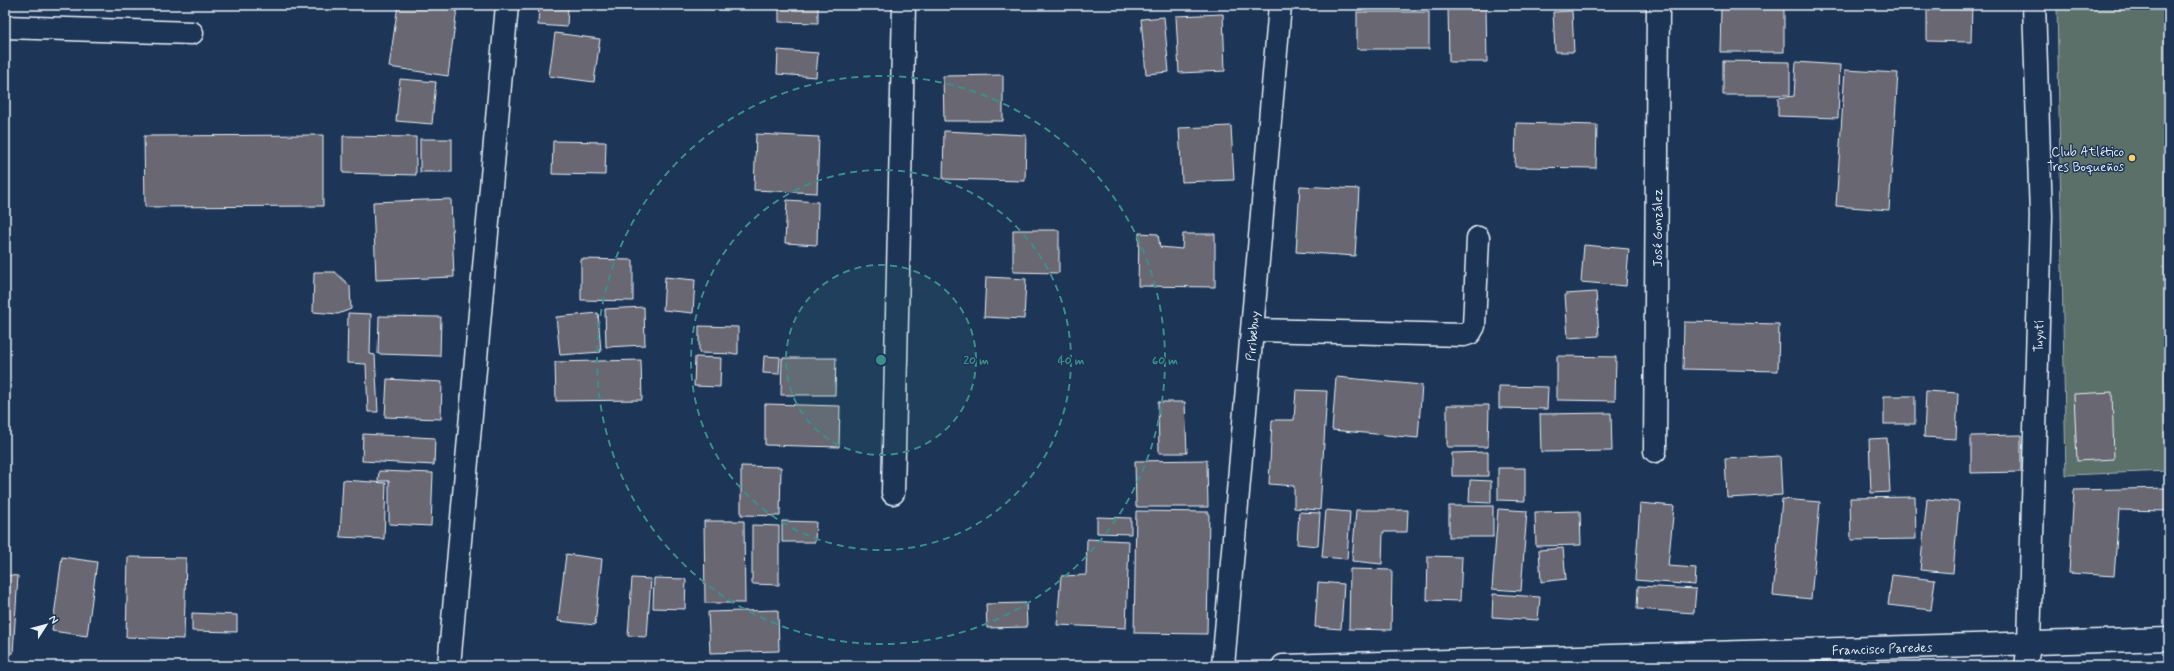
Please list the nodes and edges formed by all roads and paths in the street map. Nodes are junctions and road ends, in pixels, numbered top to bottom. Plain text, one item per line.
1 (507, 5) edge
2 (904, 5) edge
3 (1280, 5) edge
4 (1658, 5) edge
5 (2034, 5) edge
6 (5, 27) edge
7 (192, 33) dead end
8 (1478, 238) dead end
9 (1253, 330) junction
10 (1655, 451) dead end
11 (893, 493) dead end
12 (2169, 639) edge
13 (2029, 644) junction
14 (449, 666) edge
15 (1223, 666) edge
16 (1283, 666) edge
17 (2026, 666) edge

1 - 14 street
2 - 11 street
3 - 9 street, Piribebuy
4 - 10 street, José González
5 - 13 street, Tuyutí
6 - 7 street
8 - 9 street
9 - 15 street, Piribebuy
12 - 13 street, Francisco Paredes
13 - 16 street, Francisco Paredes
13 - 17 street, Tuyutí

